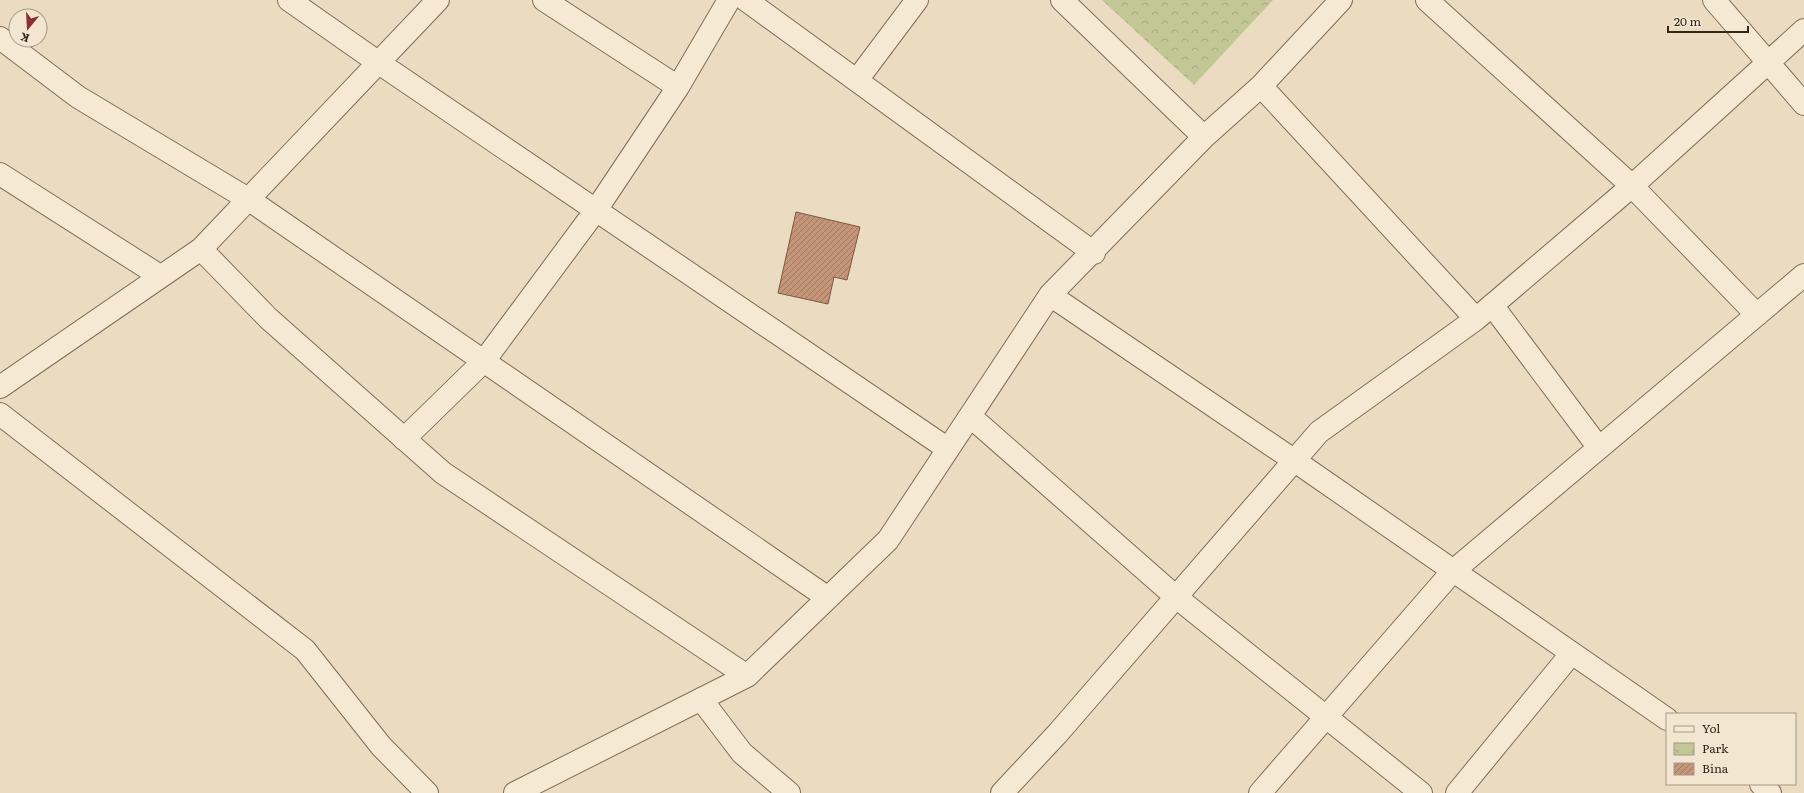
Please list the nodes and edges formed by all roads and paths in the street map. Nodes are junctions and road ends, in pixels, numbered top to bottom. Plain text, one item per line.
1 (289, 0) edge
2 (438, 0) edge
3 (544, 0) edge
4 (729, 0) edge
5 (746, 0) edge
6 (917, 0) edge
7 (1062, 0) edge
8 (1341, 0) edge
9 (1426, 0) edge
10 (1714, 0) edge
11 (1804, 30) edge
12 (0, 38) edge
13 (1769, 62) junction
14 (379, 63) junction
15 (857, 80) junction
16 (1261, 86) junction
17 (678, 87) junction
18 (1804, 104) edge
19 (1204, 137) junction
20 (0, 174) edge
21 (1632, 186) junction
22 (248, 199) junction
23 (596, 210) junction
24 (201, 248) junction
25 (1094, 253) junction
26 (160, 276) junction
27 (1804, 276) edge
28 (1050, 296) junction
29 (1484, 312) junction
30 (1757, 315) junction
31 (484, 361) junction
32 (0, 387) edge
33 (0, 414) edge
34 (970, 416) junction
35 (404, 439) junction
36 (1599, 448) junction
37 (948, 449) junction
38 (1295, 461) junction
39 (1452, 572) junction
40 (1176, 597) junction
41 (828, 598) junction
42 (1571, 654) junction
43 (747, 676) junction
44 (701, 699) junction
45 (1326, 718) junction
46 (1666, 718) edge
47 (1762, 785) edge
48 (427, 793) edge
49 (515, 793) edge
50 (789, 793) edge
51 (1002, 793) edge
52 (1260, 793) edge
53 (1421, 793) edge
54 (1457, 793) edge
55 (1770, 793) edge

1 - 14 street
2 - 14 street
3 - 17 street
4 - 17 street
5 - 15 street
6 - 15 street
7 - 19 street
8 - 16 street
9 - 21 street
10 - 13 street
11 - 13 street
12 - 22 street
13 - 18 street
13 - 21 street
14 - 22 street
14 - 23 street
15 - 25 street
16 - 19 street
16 - 29 street
17 - 23 street
19 - 25 street
20 - 26 street
21 - 29 street
21 - 30 street
22 - 24 street
22 - 31 street
23 - 31 street
23 - 37 street
24 - 26 street
24 - 35 street
25 - 28 street
26 - 32 street
27 - 30 street
28 - 34 street
28 - 38 street
29 - 36 street
29 - 38 street
30 - 36 street
31 - 35 street
31 - 41 street
33 - 48 street
34 - 37 street
34 - 40 street
35 - 43 street
36 - 39 street
37 - 41 street
38 - 39 street
38 - 40 street
39 - 42 street
39 - 45 street
40 - 45 street
40 - 51 street
41 - 43 street
42 - 46 street
42 - 54 street
43 - 44 street
44 - 49 street
44 - 50 street
45 - 52 street
45 - 53 street
47 - 55 street

